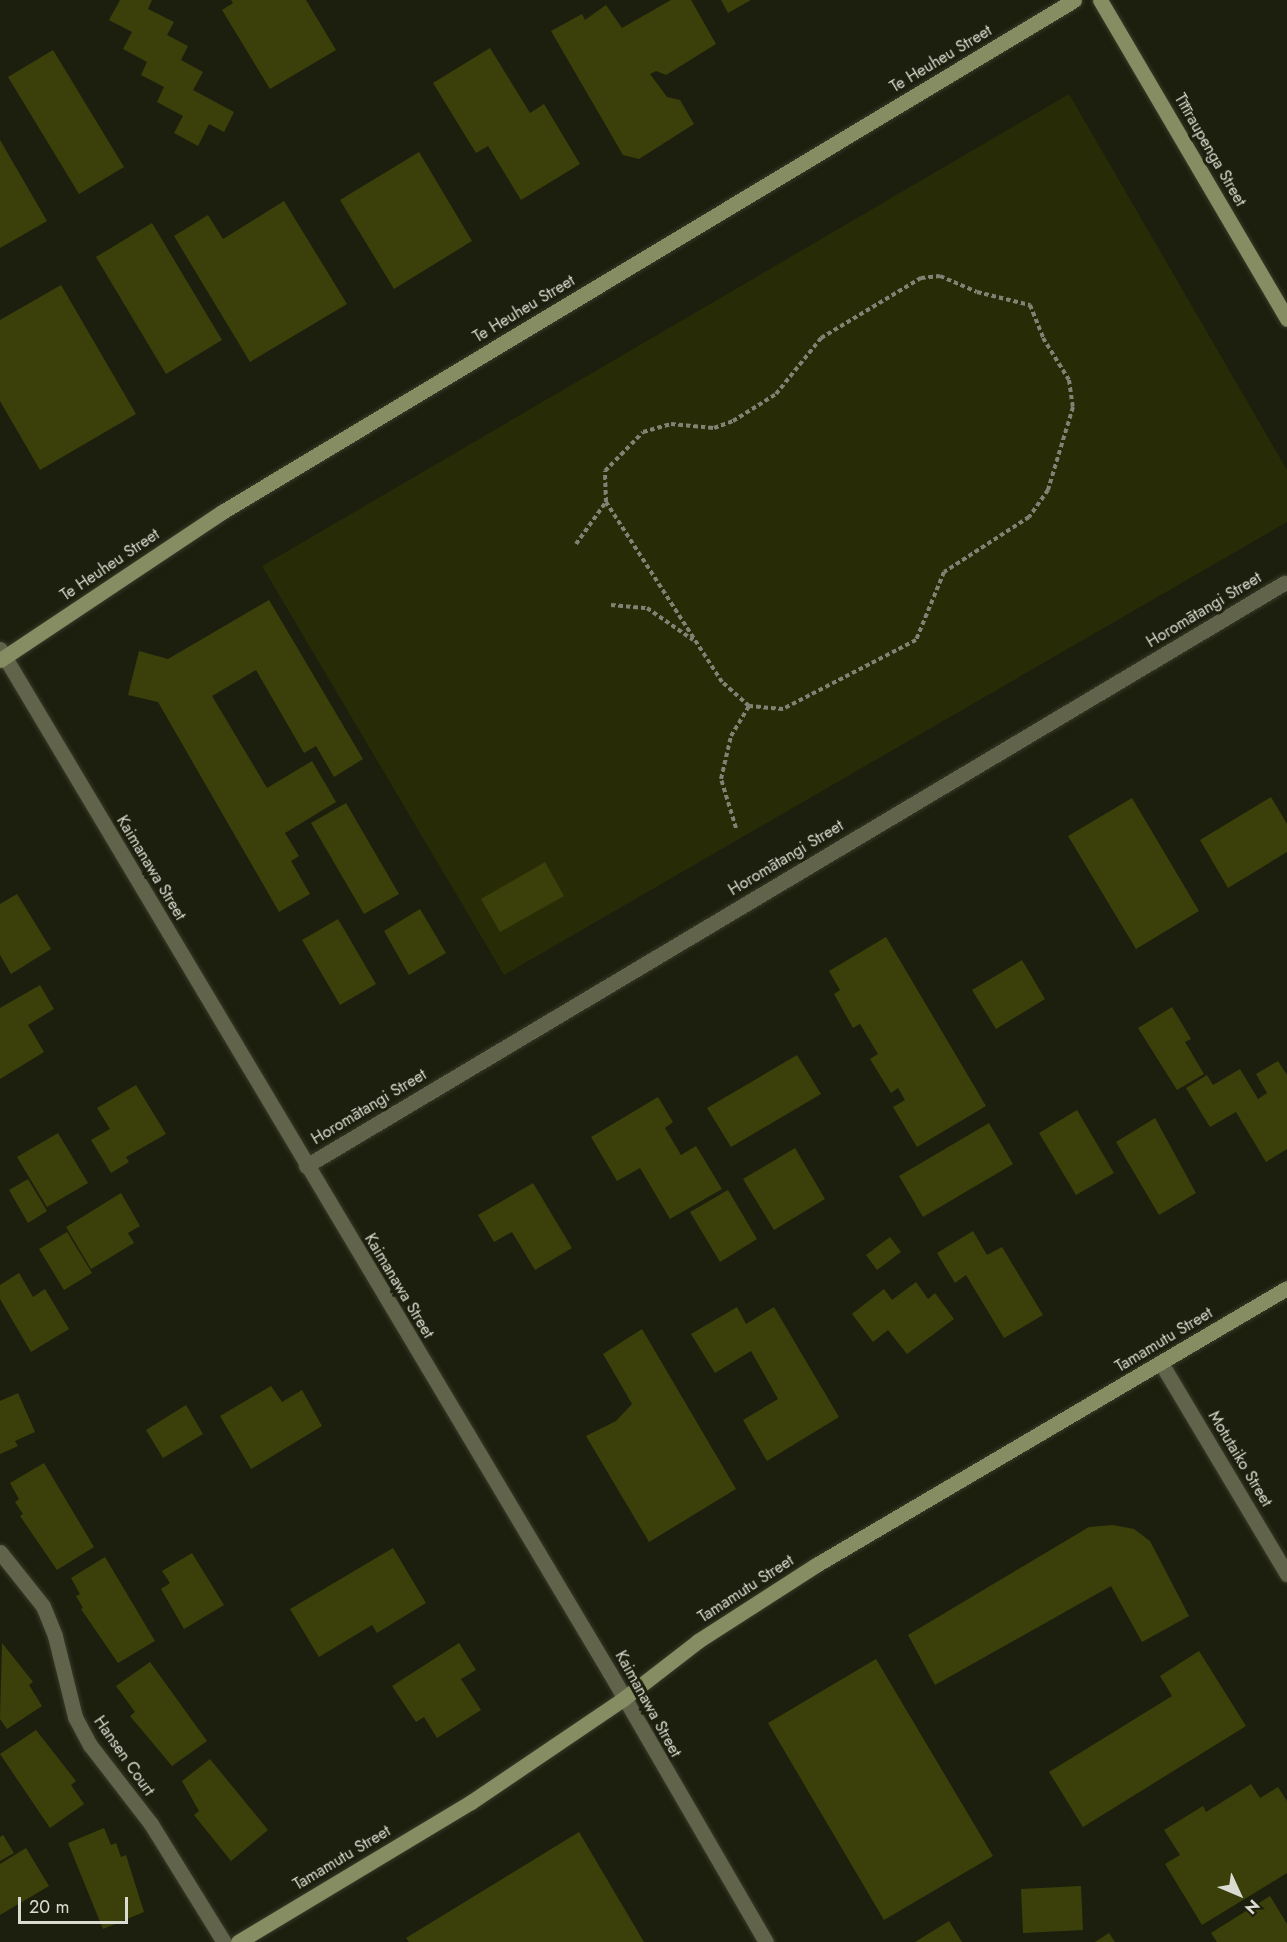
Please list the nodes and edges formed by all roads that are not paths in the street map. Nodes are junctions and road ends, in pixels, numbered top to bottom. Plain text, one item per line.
1 (1074, 0) edge
2 (1100, 0) edge
3 (1287, 319) edge
4 (1284, 583) dead end
5 (1, 656) edge
6 (306, 1166) junction
7 (1287, 1288) edge
8 (1161, 1363) junction
9 (0, 1552) edge
10 (1287, 1574) edge
11 (623, 1699) junction
12 (224, 1942) edge
13 (238, 1942) edge
14 (766, 1942) edge

1 - 5 street, Te Heuheu Street
2 - 3 street, Tītīraupenga Street
4 - 6 street, Horomātangi Street
5 - 6 street, Kaimanawa Street
6 - 11 street, Kaimanawa Street
7 - 8 street, Tamamutu Street
8 - 10 street, Motutaiko Street
8 - 11 street, Tamamutu Street
9 - 12 street, Hansen Court
11 - 13 street, Tamamutu Street
11 - 14 street, Kaimanawa Street

